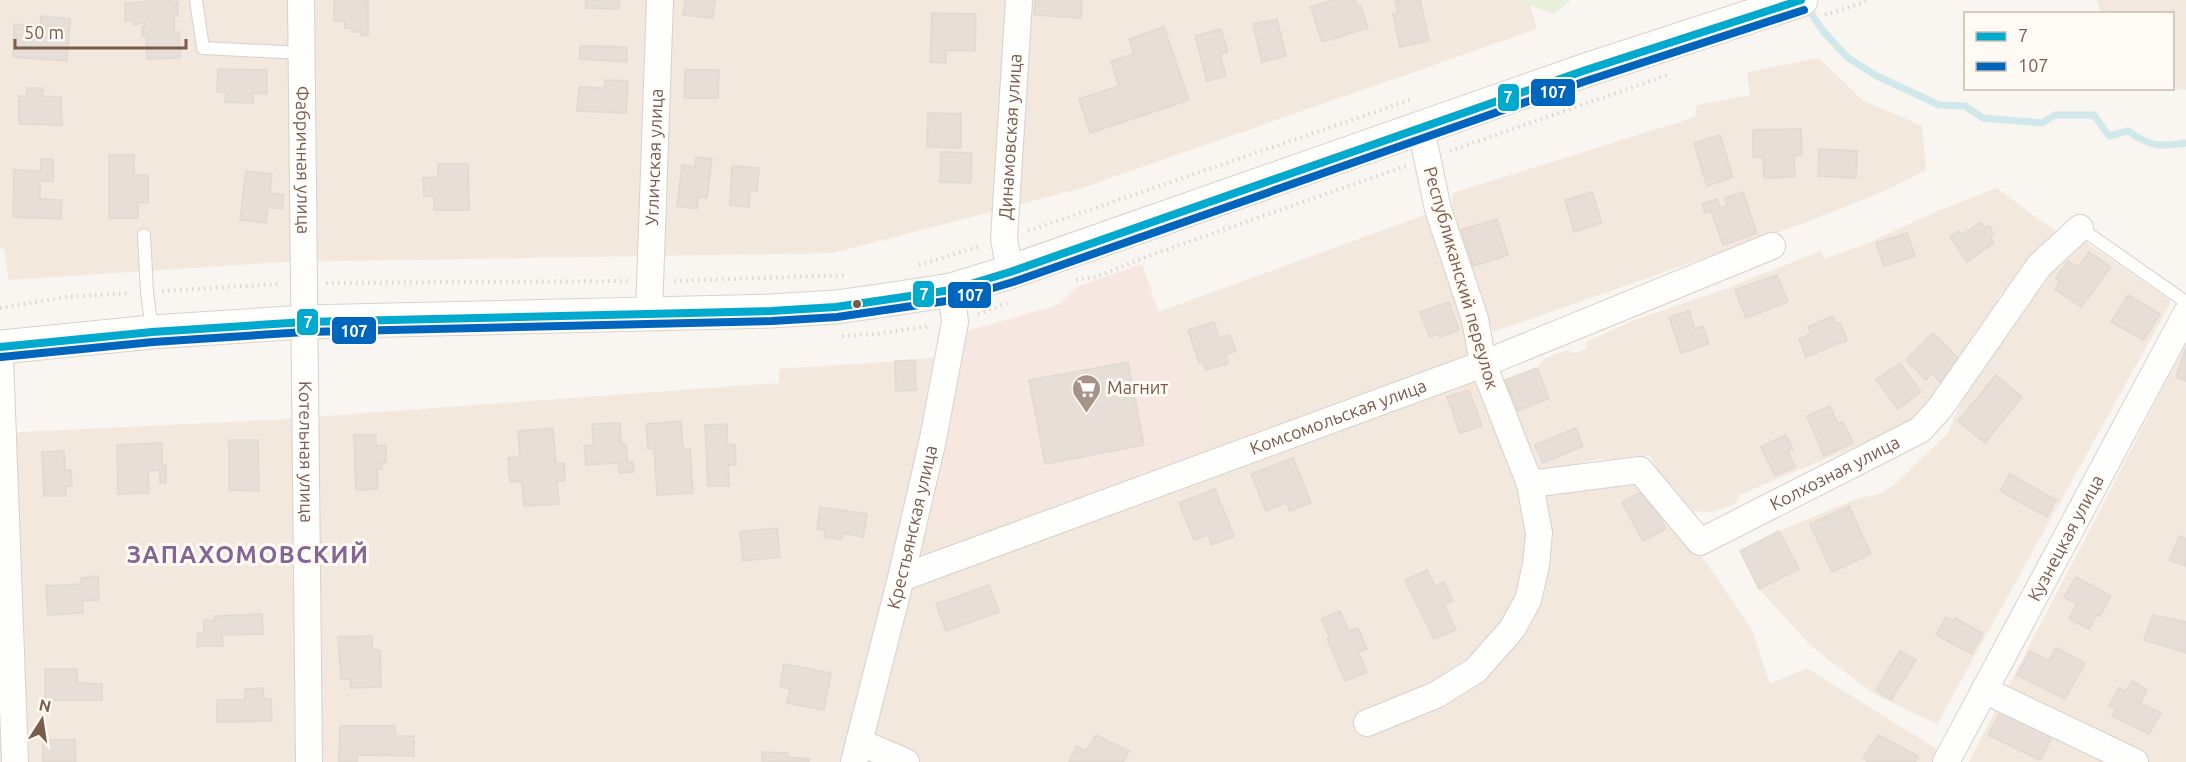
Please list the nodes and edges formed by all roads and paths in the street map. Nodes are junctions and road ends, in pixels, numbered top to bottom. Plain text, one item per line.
1 (196, 0) edge
2 (301, 0) edge
3 (660, 0) edge
4 (1019, 0) edge
5 (1801, 0) edge
6 (301, 53) junction
7 (1680, 71) dead end
8 (1421, 128) junction
9 (2080, 228) joint
10 (144, 235) dead end
11 (1004, 239) junction
12 (1772, 246) dead end
13 (911, 267) dead end
14 (1010, 272) junction
15 (850, 275) dead end
16 (1074, 280) dead end
17 (651, 281) junction
18 (304, 283) junction
19 (951, 290) junction
20 (147, 292) junction
21 (2186, 302) edge
22 (0, 308) edge
23 (649, 314) junction
24 (2186, 314) edge
25 (305, 322) junction
26 (152, 332) junction
27 (0, 347) edge
28 (0, 357) edge
29 (1483, 364) junction
30 (1530, 484) junction
31 (901, 578) junction
32 (1984, 690) junction
33 (1367, 723) dead end
34 (857, 752) edge
35 (15, 762) edge
36 (309, 762) edge
37 (906, 762) edge
38 (1946, 762) edge
39 (2135, 762) edge

1 - 6 lane
2 - 6 street, Фабричная улица
3 - 17 street, Угличская улица
4 - 11 street, Динамовская улица
5 - 8 street
6 - 18 street, Фабричная улица
7 - 8 path
8 - 11 path
8 - 14 street
8 - 16 path
8 - 29 street, Республиканский переулок
9 - 21 lane
9 - 30 street, Колхозная улица
10 - 20 lane
11 - 13 path
11 - 14 street, Динамовская улица
12 - 29 street, Комсомольская улица
14 - 19 street
15 - 17 path
17 - 18 path
17 - 23 street, Угличская улица
18 - 20 path
18 - 25 street, Фабричная улица
19 - 23 street
19 - 31 street, Крестьянская улица
20 - 22 path
20 - 26 lane
23 - 25 street
24 - 32 street, Кузнецкая улица
25 - 26 street
25 - 36 street, Котельная улица
26 - 27 street
28 - 35 street
29 - 30 street, Республиканский переулок
29 - 31 street, Комсомольская улица
30 - 33 street, Республиканский переулок
31 - 34 street, Крестьянская улица
32 - 38 street, Кузнецкая улица
32 - 39 street
34 - 37 street

